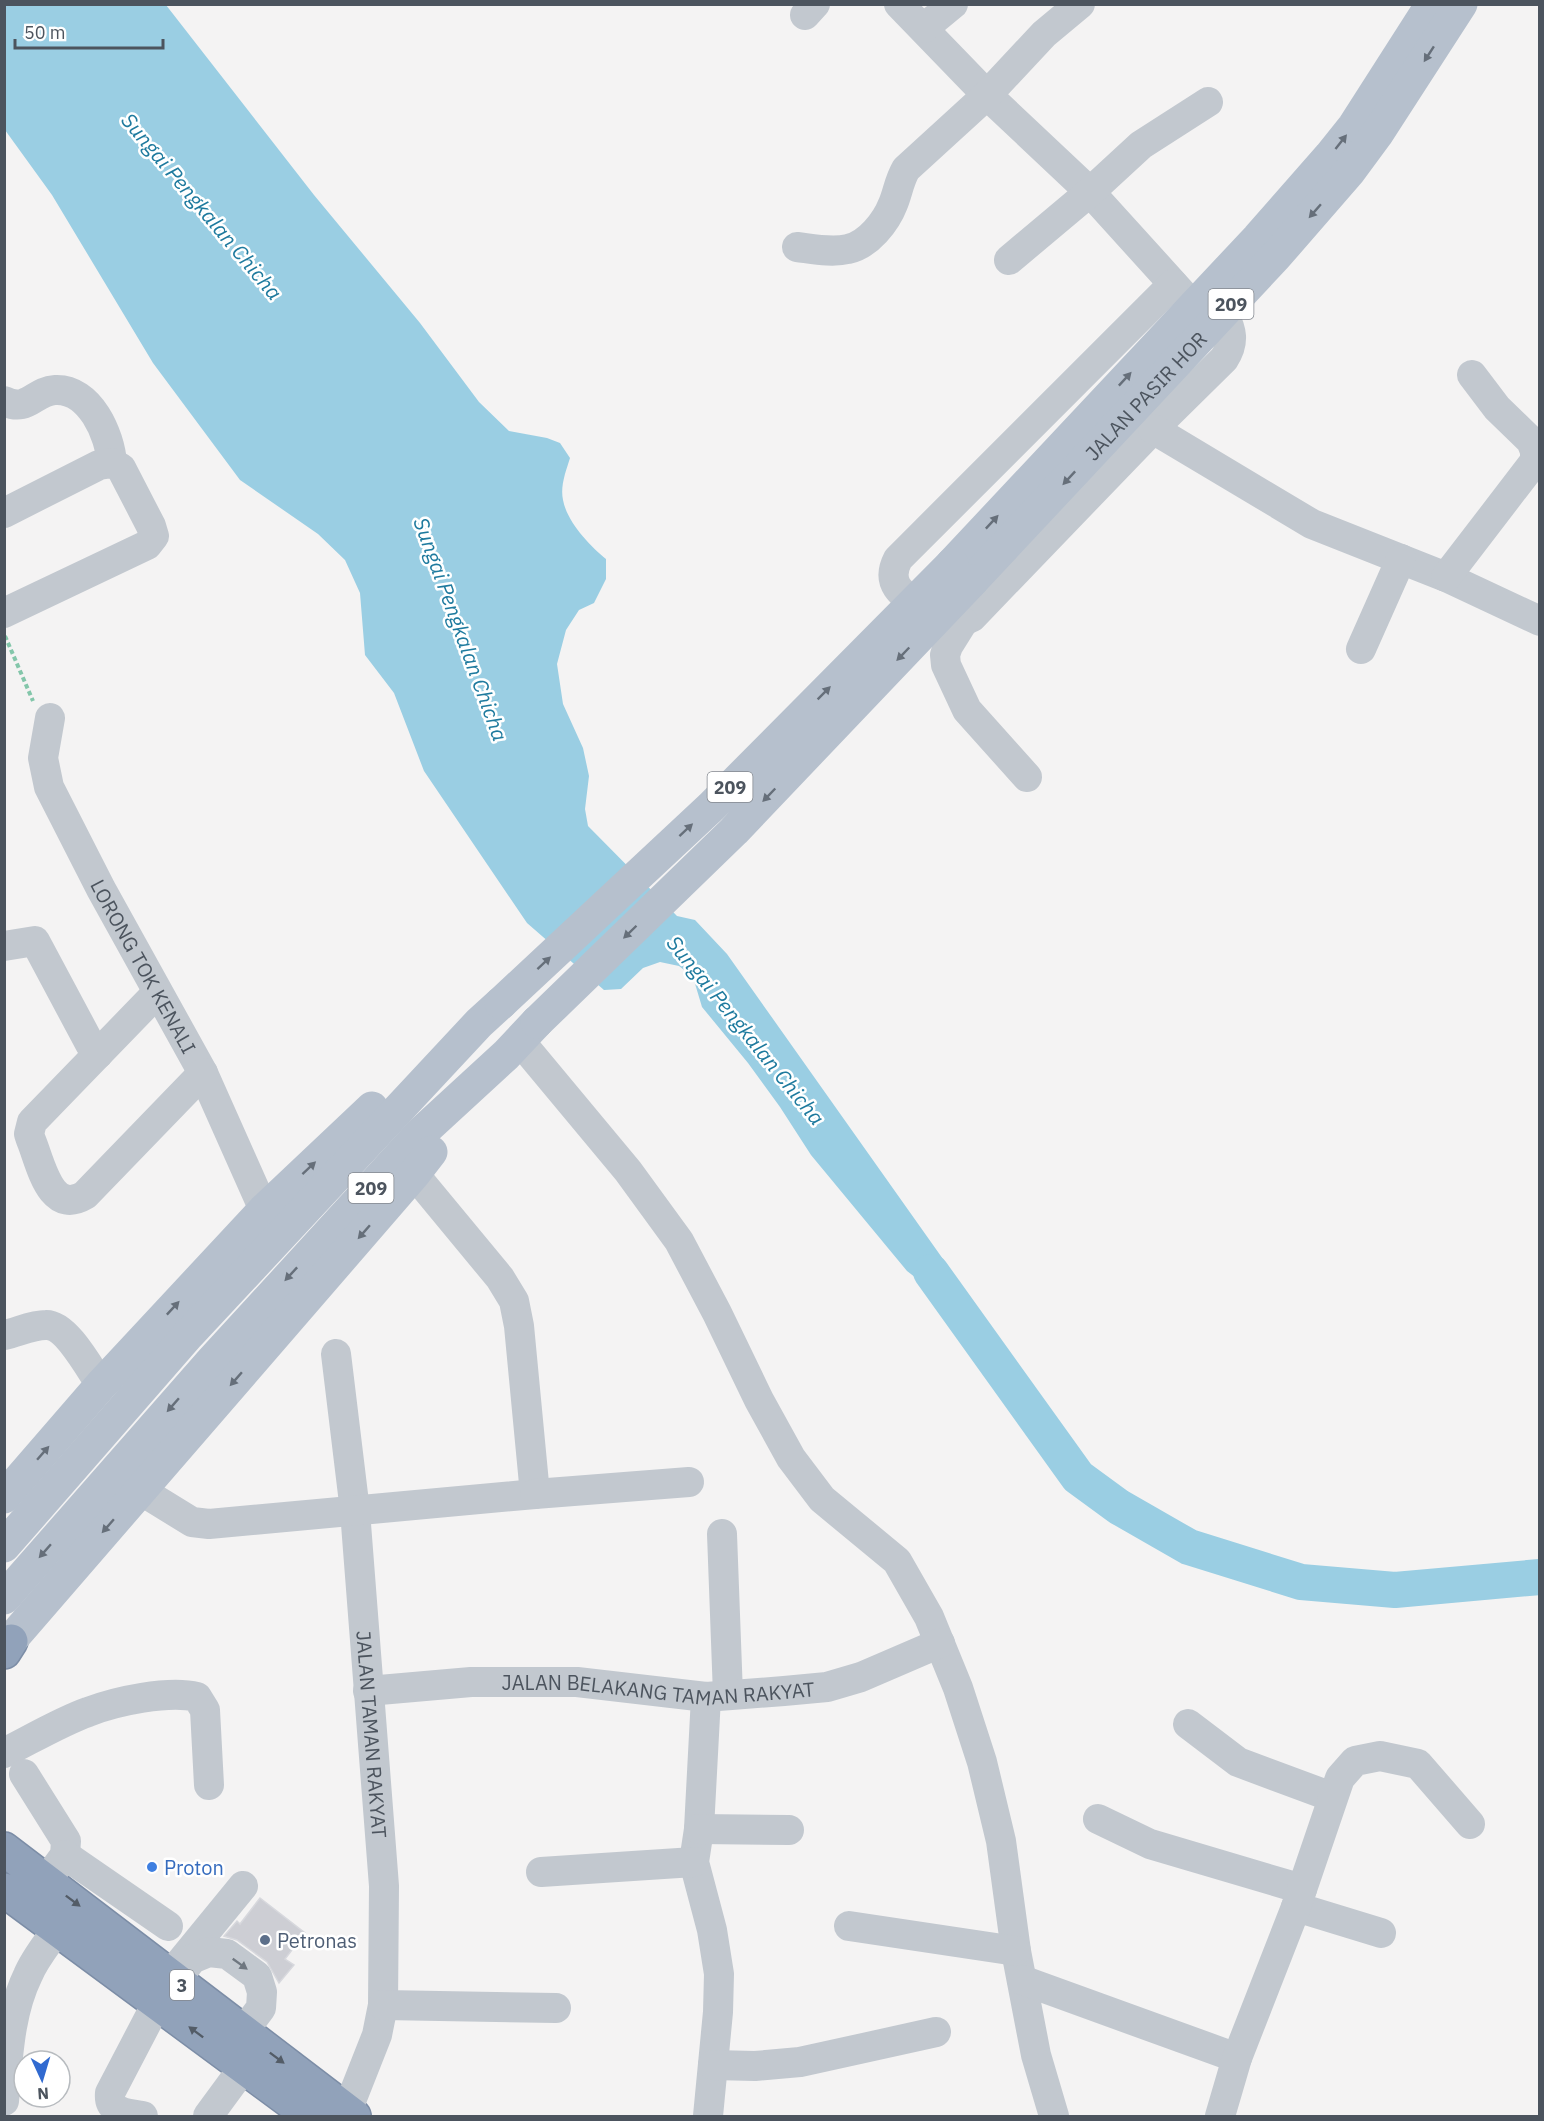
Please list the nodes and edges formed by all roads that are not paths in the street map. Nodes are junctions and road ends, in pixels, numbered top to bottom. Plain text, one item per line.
1 (953, 4) edge
2 (1080, 4) edge
3 (1432, 4) edge
4 (1461, 4) edge
5 (910, 12) edge
6 (987, 95) junction
7 (1208, 102) dead end
8 (1090, 192) junction
9 (797, 247) dead end
10 (1009, 260) dead end
11 (1196, 301) junction
12 (1472, 375) dead end
13 (4, 401) edge
14 (1153, 429) junction
15 (112, 463) junction
16 (4, 513) edge
17 (1401, 559) junction
18 (962, 572) junction
19 (1446, 577) junction
20 (4, 613) edge
21 (1539, 621) edge
22 (963, 622) junction
23 (1361, 650) dead end
24 (50, 718) road end
25 (1027, 777) dead end
26 (4, 946) edge
27 (158, 993) junction
28 (490, 1013) junction
29 (521, 1039) junction
30 (98, 1054) junction
31 (203, 1073) junction
32 (414, 1174) junction
33 (264, 1210) junction
34 (4, 1335) edge
35 (336, 1354) dead end
36 (101, 1385) junction
37 (689, 1482) dead end
38 (140, 1490) junction
39 (535, 1494) junction
40 (4, 1497) edge
41 (355, 1510) junction
42 (723, 1534) dead end
43 (4, 1546) edge
44 (4, 1598) edge
45 (940, 1643) junction
46 (6, 1647) edge
47 (368, 1691) junction
48 (717, 1696) junction
49 (1188, 1724) dead end
50 (14, 1763) edge
51 (209, 1785) dead end
52 (1332, 1797) junction
53 (1098, 1819) dead end
54 (1470, 1824) dead end
55 (699, 1829) junction
56 (789, 1830) dead end
57 (6, 1848) edge
58 (694, 1862) junction
59 (56, 1868) junction
60 (541, 1872) dead end
61 (243, 1886) dead end
62 (4, 1890) edge
63 (1299, 1898) junction
64 (168, 1926) dead end
65 (849, 1926) dead end
66 (58, 1928) junction
67 (1381, 1933) dead end
68 (1016, 1951) junction
69 (1022, 1980) junction
70 (168, 1986) junction
71 (383, 2005) junction
72 (556, 2008) dead end
73 (243, 2032) junction
74 (936, 2032) dead end
75 (1238, 2058) junction
76 (713, 2065) junction
77 (244, 2067) junction
78 (4, 2101) edge
79 (350, 2114) edge
80 (143, 2116) edge
81 (208, 2116) edge
82 (310, 2116) edge
83 (708, 2116) edge
84 (1054, 2116) edge
85 (1220, 2116) edge

1 - 5 street
2 - 6 street
11 -> 3 main road, JALAN PASIR HOR / 209
4 -> 11 main road, JALAN PASIR HOR / 209
5 - 6 street
6 - 8 street
6 - 9 street
7 - 8 street
8 - 10 street
8 - 11 street
11 - 14 street
11 - 18 main road, JALAN PASIR HOR / 209
11 - 22 street
12 - 19 street
13 - 15 street
14 - 17 street
14 - 22 street
15 - 16 street
15 - 20 street
17 - 19 street
17 - 23 street
28 -> 18 main road, 209, bridge
18 -> 29 main road, 209, bridge
19 - 21 street
22 - 25 street
24 - 27 street, LORONG TOK KENALI
26 - 30 street
27 - 30 street
27 - 31 street, LORONG TOK KENALI
33 -> 28 main road
28 - 43 main road, 209
29 - 32 main road
29 -> 44 main road, 209
29 - 45 street
30 - 31 street
31 - 33 street, LORONG TOK KENALI
32 -> 38 main road
32 - 39 street
36 -> 33 main road
34 - 36 street
35 - 41 street, JALAN TAMAN RAKYAT
40 -> 36 main road
37 - 39 street
38 - 41 street
38 -> 46 main road
39 - 41 street
41 - 47 street, JALAN TAMAN RAKYAT
42 - 48 street
45 - 48 street, JALAN BELAKANG TAMAN RAKYAT
45 - 68 street
47 - 48 street, JALAN BELAKANG TAMAN RAKYAT
47 - 71 street, JALAN TAMAN RAKYAT
48 - 55 street
49 - 52 street
50 - 51 street
50 - 59 street
52 - 54 street
52 - 63 street
53 - 63 street
55 - 56 street
55 - 58 street
57 - 59 highway, 3
58 - 60 street
58 - 76 street
59 - 64 street
59 -> 70 highway, 3
61 - 70 street
62 - 66 highway, 3
63 - 67 street
63 - 75 street
65 - 68 street
66 - 70 highway, 3
66 - 78 street
68 - 69 street
69 - 75 street
69 - 84 street
70 - 73 highway, 3
70 -> 73 street
77 -> 70 highway, 3
70 - 80 street
71 - 72 street
71 - 79 street, JALAN TAMAN RAKYAT
73 -> 79 highway, 3
74 - 76 street
75 - 85 street
76 - 83 street
77 - 81 street
77 - 82 highway, 3

